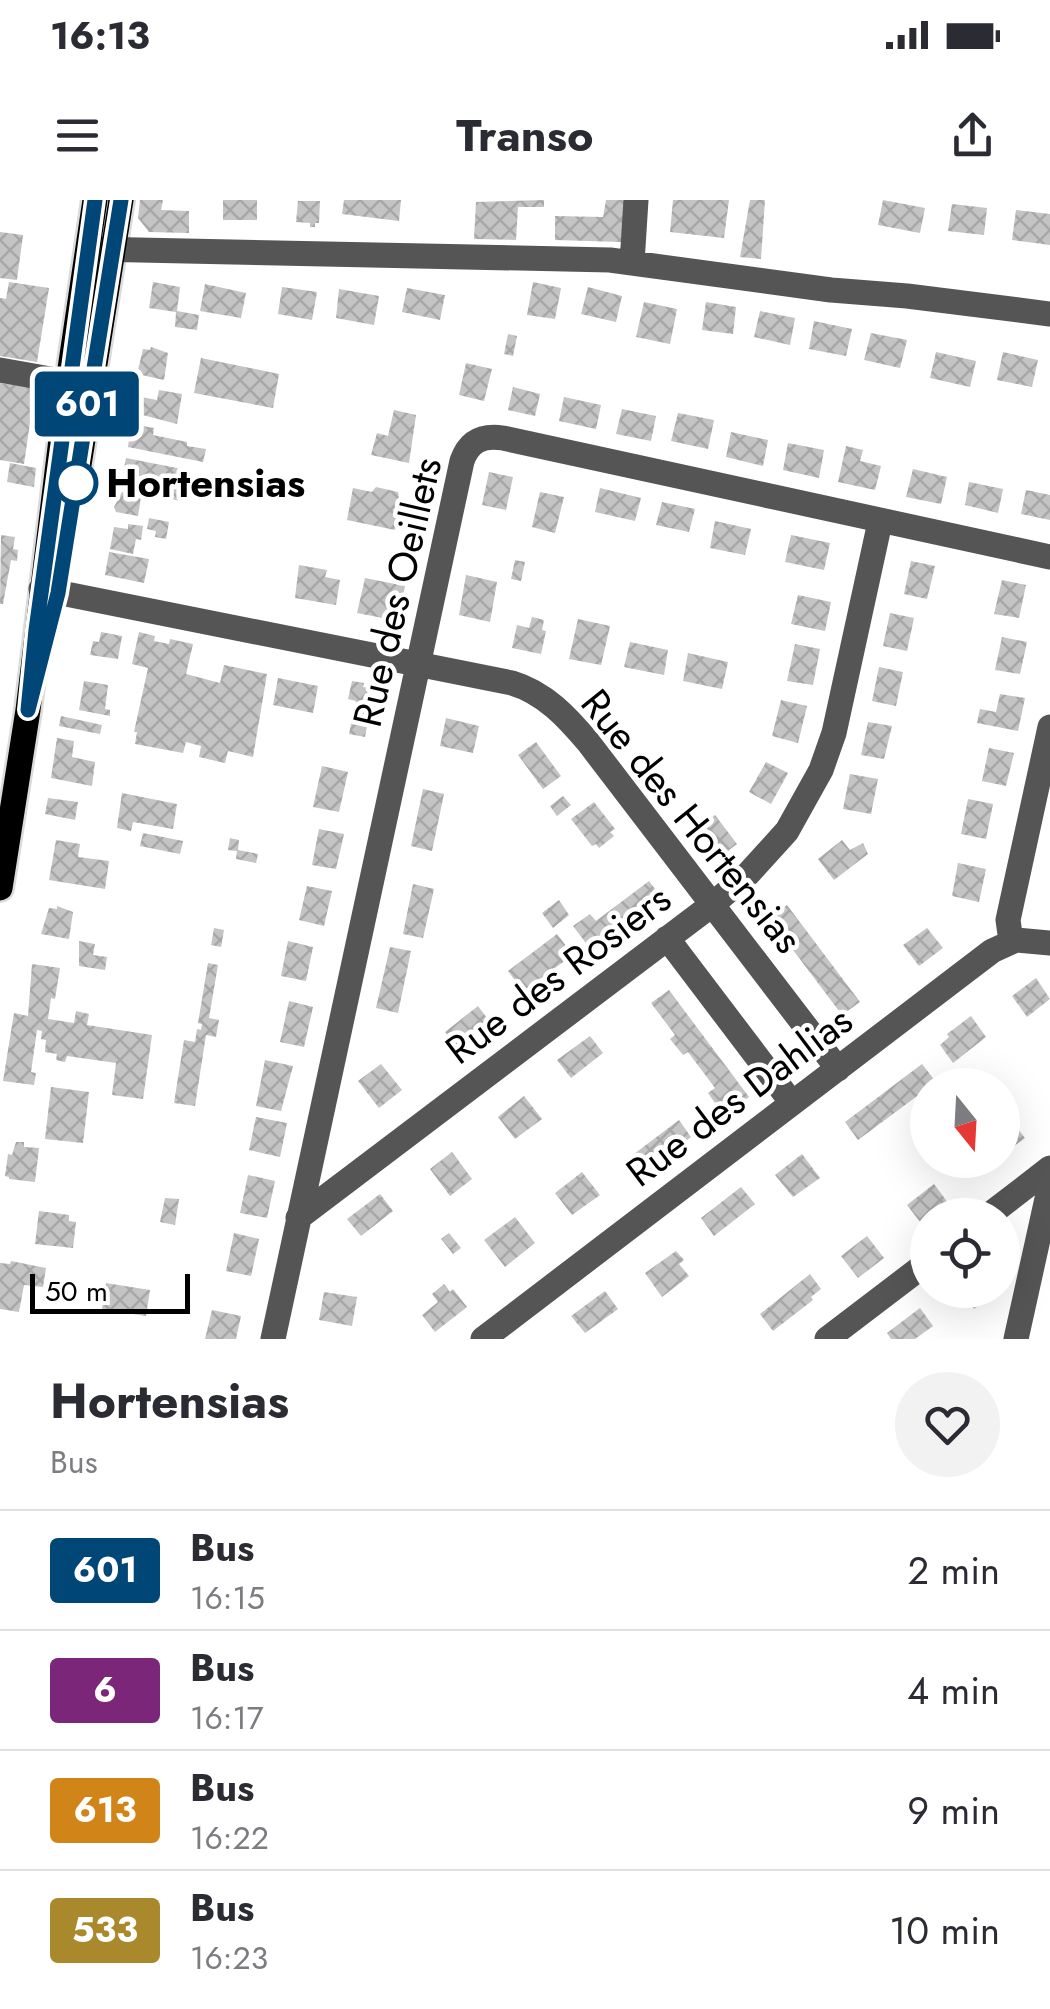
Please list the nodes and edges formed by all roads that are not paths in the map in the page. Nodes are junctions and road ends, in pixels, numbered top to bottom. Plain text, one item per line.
1 (95, 200) edge
2 (121, 200) edge
3 (636, 200) edge
4 (100, 250) junction
5 (632, 263) junction
6 (1050, 314) edge
7 (0, 370) edge
8 (79, 384) junction
9 (880, 522) junction
10 (1050, 557) edge
11 (50, 591) junction
12 (418, 664) junction
13 (1050, 728) edge
14 (0, 888) edge
15 (713, 904) junction
16 (667, 938) junction
17 (1010, 941) junction
18 (1050, 943) edge
19 (838, 1069) junction
20 (792, 1103) junction
21 (1050, 1168) edge
22 (1050, 1185) edge
23 (1011, 1198) edge
24 (298, 1218) junction
25 (910, 1276) edge
26 (273, 1339) edge
27 (484, 1339) edge
28 (827, 1339) edge
29 (1016, 1339) edge

1 - 4 main road
2 - 4 main road
3 - 5 street
4 - 5 street
4 - 8 main road
5 - 6 street
7 - 8 street
8 - 11 main road
9 - 10 street, Rue des Oeillets
9 - 12 street, Rue des Oeillets
9 - 15 street, Rue des Rosiers
11 - 12 street, Rue des Hortensias
11 - 14 main road
12 - 15 street, Rue des Hortensias
12 - 24 street, Rue des Oeillets
13 - 17 street
15 - 16 street, Rue des Rosiers
15 - 19 street, Rue des Hortensias
16 - 20 street
16 - 24 street, Rue des Rosiers
17 - 18 street
17 - 19 street, Rue des Dahlias
19 - 20 street, Rue des Dahlias
20 - 27 street, Rue des Dahlias
21 - 23 street
22 - 29 street
24 - 26 street, Rue des Oeillets
25 - 28 street

